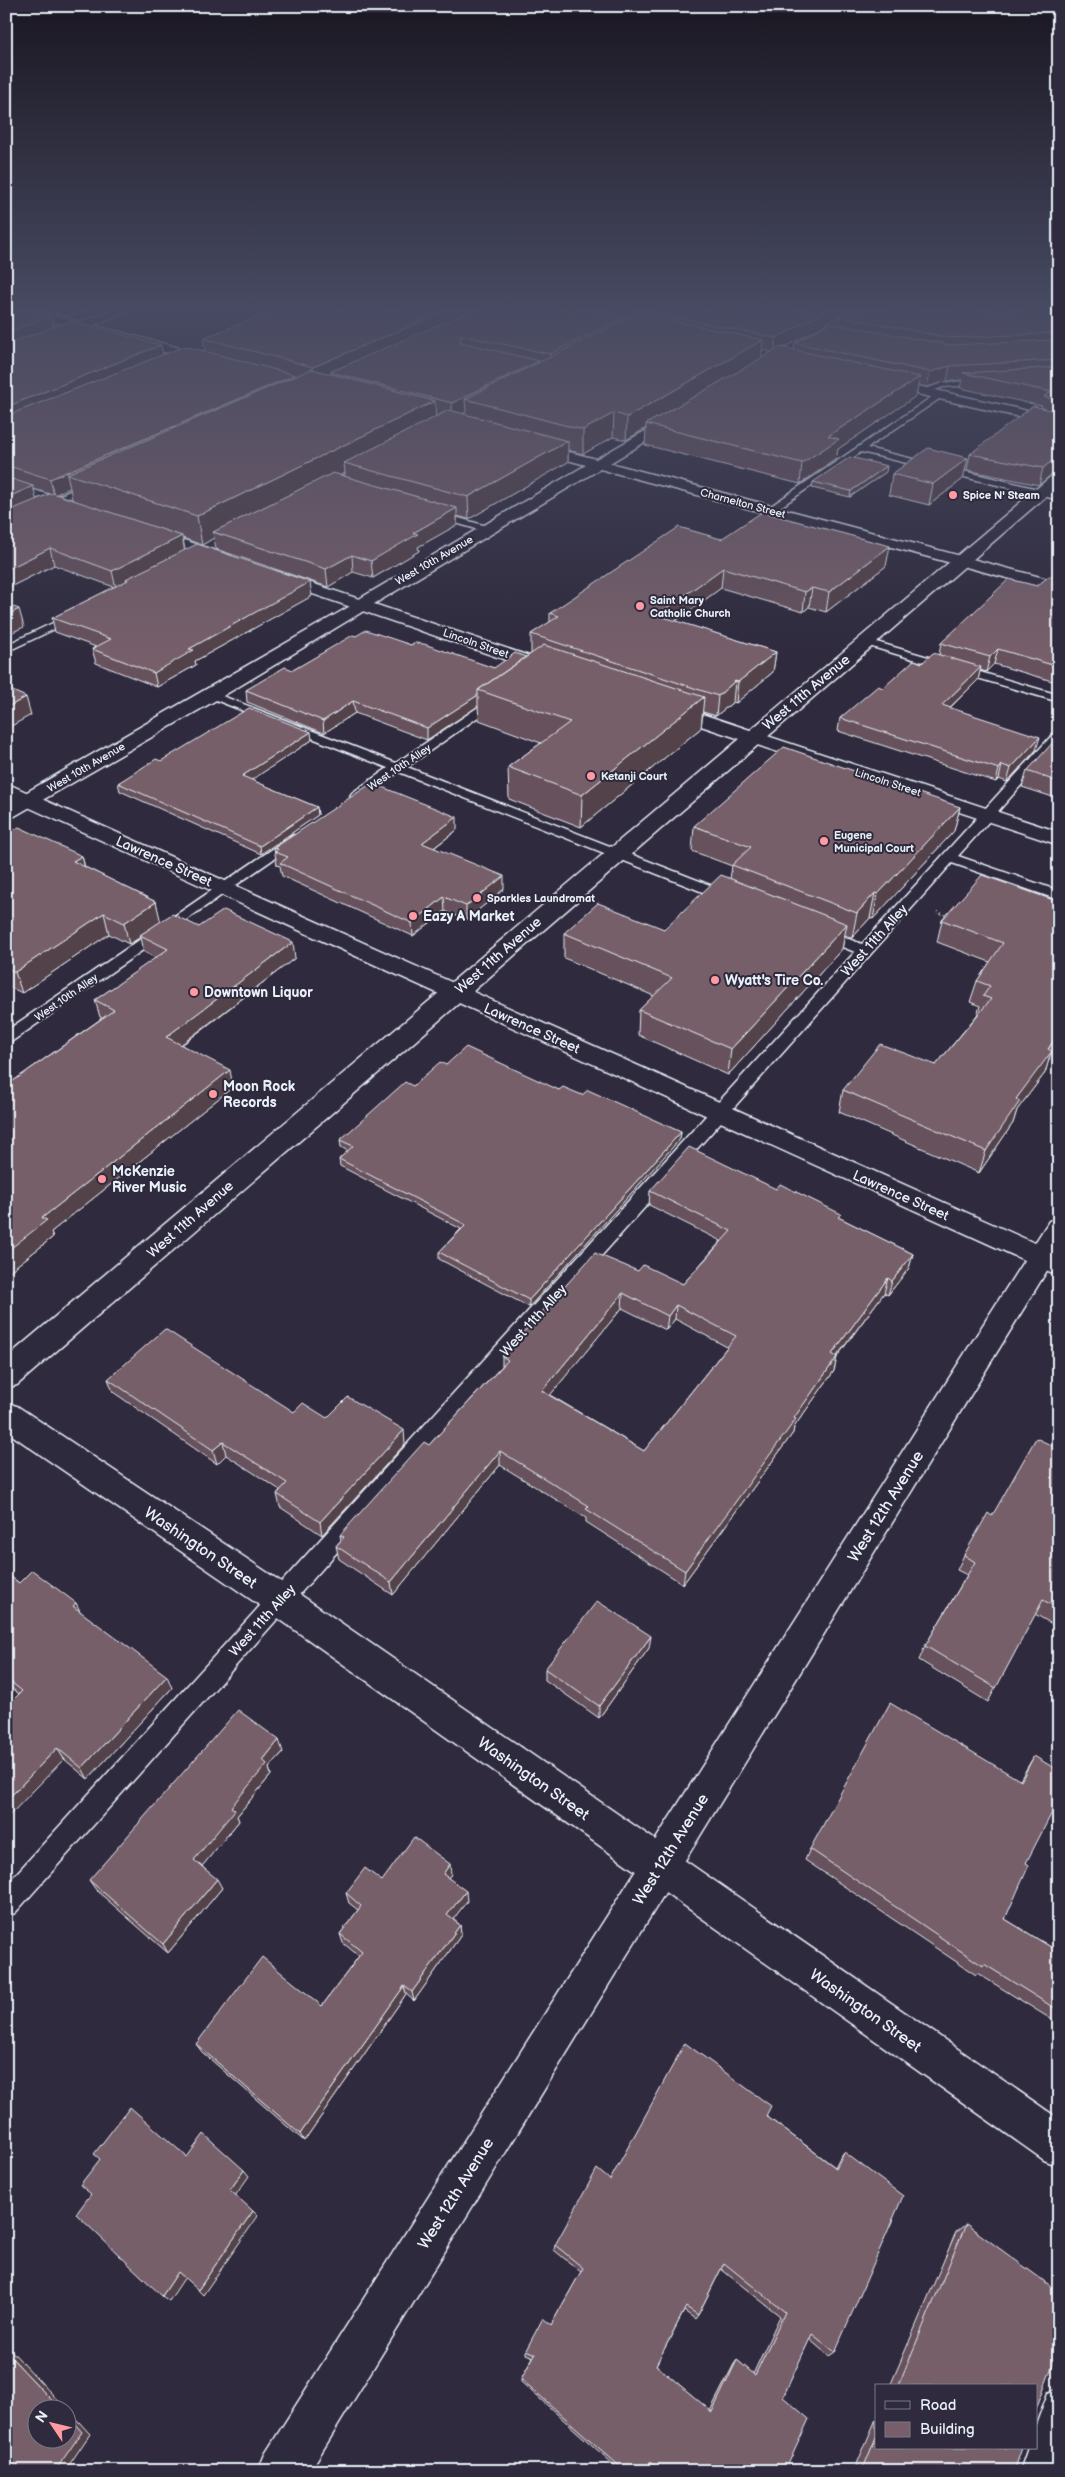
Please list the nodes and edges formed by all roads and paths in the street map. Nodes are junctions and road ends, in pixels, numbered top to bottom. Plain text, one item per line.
1 (663, 426) edge
2 (894, 426) edge
3 (515, 442) edge
4 (860, 449) junction
5 (597, 464) junction
6 (119, 474) edge
7 (1059, 477) edge
8 (6, 485) edge
9 (1041, 493) junction
10 (1059, 497) edge
11 (56, 502) junction
12 (420, 510) edge
13 (770, 510) junction
14 (91, 513) edge
15 (6, 524) edge
16 (134, 528) edge
17 (487, 530) junction
18 (210, 548) junction
19 (186, 560) edge
20 (960, 561) junction
21 (239, 564) edge
22 (256, 570) edge
23 (1059, 587) edge
24 (360, 605) junction
25 (85, 610) edge
26 (866, 642) junction
27 (6, 649) edge
28 (563, 673) edge
29 (511, 690) edge
30 (212, 695) junction
31 (1059, 699) edge
32 (654, 704) edge
33 (1059, 735) edge
34 (752, 737) junction
35 (397, 768) junction
36 (6, 789) edge
37 (29, 800) junction
38 (348, 802) edge
39 (6, 813) edge
40 (986, 815) junction
41 (308, 829) edge
42 (1059, 839) edge
43 (616, 854) junction
44 (949, 857) junction
45 (223, 887) junction
46 (1059, 896) edge
47 (737, 901) edge
48 (909, 902) junction
49 (956, 919) edge
50 (810, 929) edge
51 (864, 950) junction
52 (454, 992) junction
53 (6, 1038) edge
54 (719, 1113) junction
55 (1052, 1251) edge
56 (6, 1376) edge
57 (6, 1415) edge
58 (280, 1600) junction
59 (660, 1866) junction
60 (6, 1904) edge
61 (1059, 2145) edge
62 (1059, 2404) edge
63 (282, 2471) edge
64 (1035, 2471) edge

1 - 5 street, West 10th Avenue
2 - 4 lane
3 - 5 street, Charnelton Street
4 - 9 lane
4 - 13 lane
5 - 13 street, Charnelton Street
5 - 17 street, West 10th Avenue
6 - 11 street
7 - 9 street, West 11th Avenue
8 - 11 street
9 - 10 lane
9 - 20 street, West 11th Avenue
11 - 14 street
11 - 15 street
12 - 17 lane
13 - 20 street, Charnelton Street
16 - 18 street
17 - 24 street, West 10th Avenue
18 - 19 lane
18 - 21 street
20 - 23 street, Charnelton Street
20 - 26 street, West 11th Avenue
22 - 24 street, Lincoln Street
24 - 28 street, Lincoln Street
24 - 30 street, West 10th Avenue
25 - 27 lane
26 - 31 lane
26 - 34 street, West 11th Avenue
29 - 35 lane, West 10th Alley
30 - 35 lane
30 - 37 street, West 10th Avenue
32 - 34 street, Lincoln Street
33 - 40 lane, West 11th Alley
34 - 40 street, Lincoln Street
34 - 43 street, West 11th Avenue
35 - 38 lane, West 10th Alley
35 - 43 lane
36 - 37 street, Lawrence Street
37 - 39 street, West 10th Avenue
37 - 45 street, Lawrence Street
40 - 42 street, Lincoln Street
40 - 44 lane, West 11th Alley
41 - 45 lane, West 10th Alley
43 - 47 lane
43 - 52 street, West 11th Avenue
44 - 46 lane
44 - 48 lane, West 11th Alley
45 - 52 street, Lawrence Street
45 - 53 lane, West 10th Alley
48 - 49 path
48 - 51 lane, West 11th Alley
50 - 51 lane
51 - 54 lane, West 11th Alley
52 - 54 street, Lawrence Street
52 - 56 street, West 11th Avenue
54 - 55 street, Lawrence Street
54 - 58 lane, West 11th Alley
55 - 59 street, West 12th Avenue
57 - 58 street, Washington Street
58 - 59 street, Washington Street
58 - 60 lane, West 11th Alley
59 - 61 street, Washington Street
59 - 63 street, West 12th Avenue
62 - 64 lane

